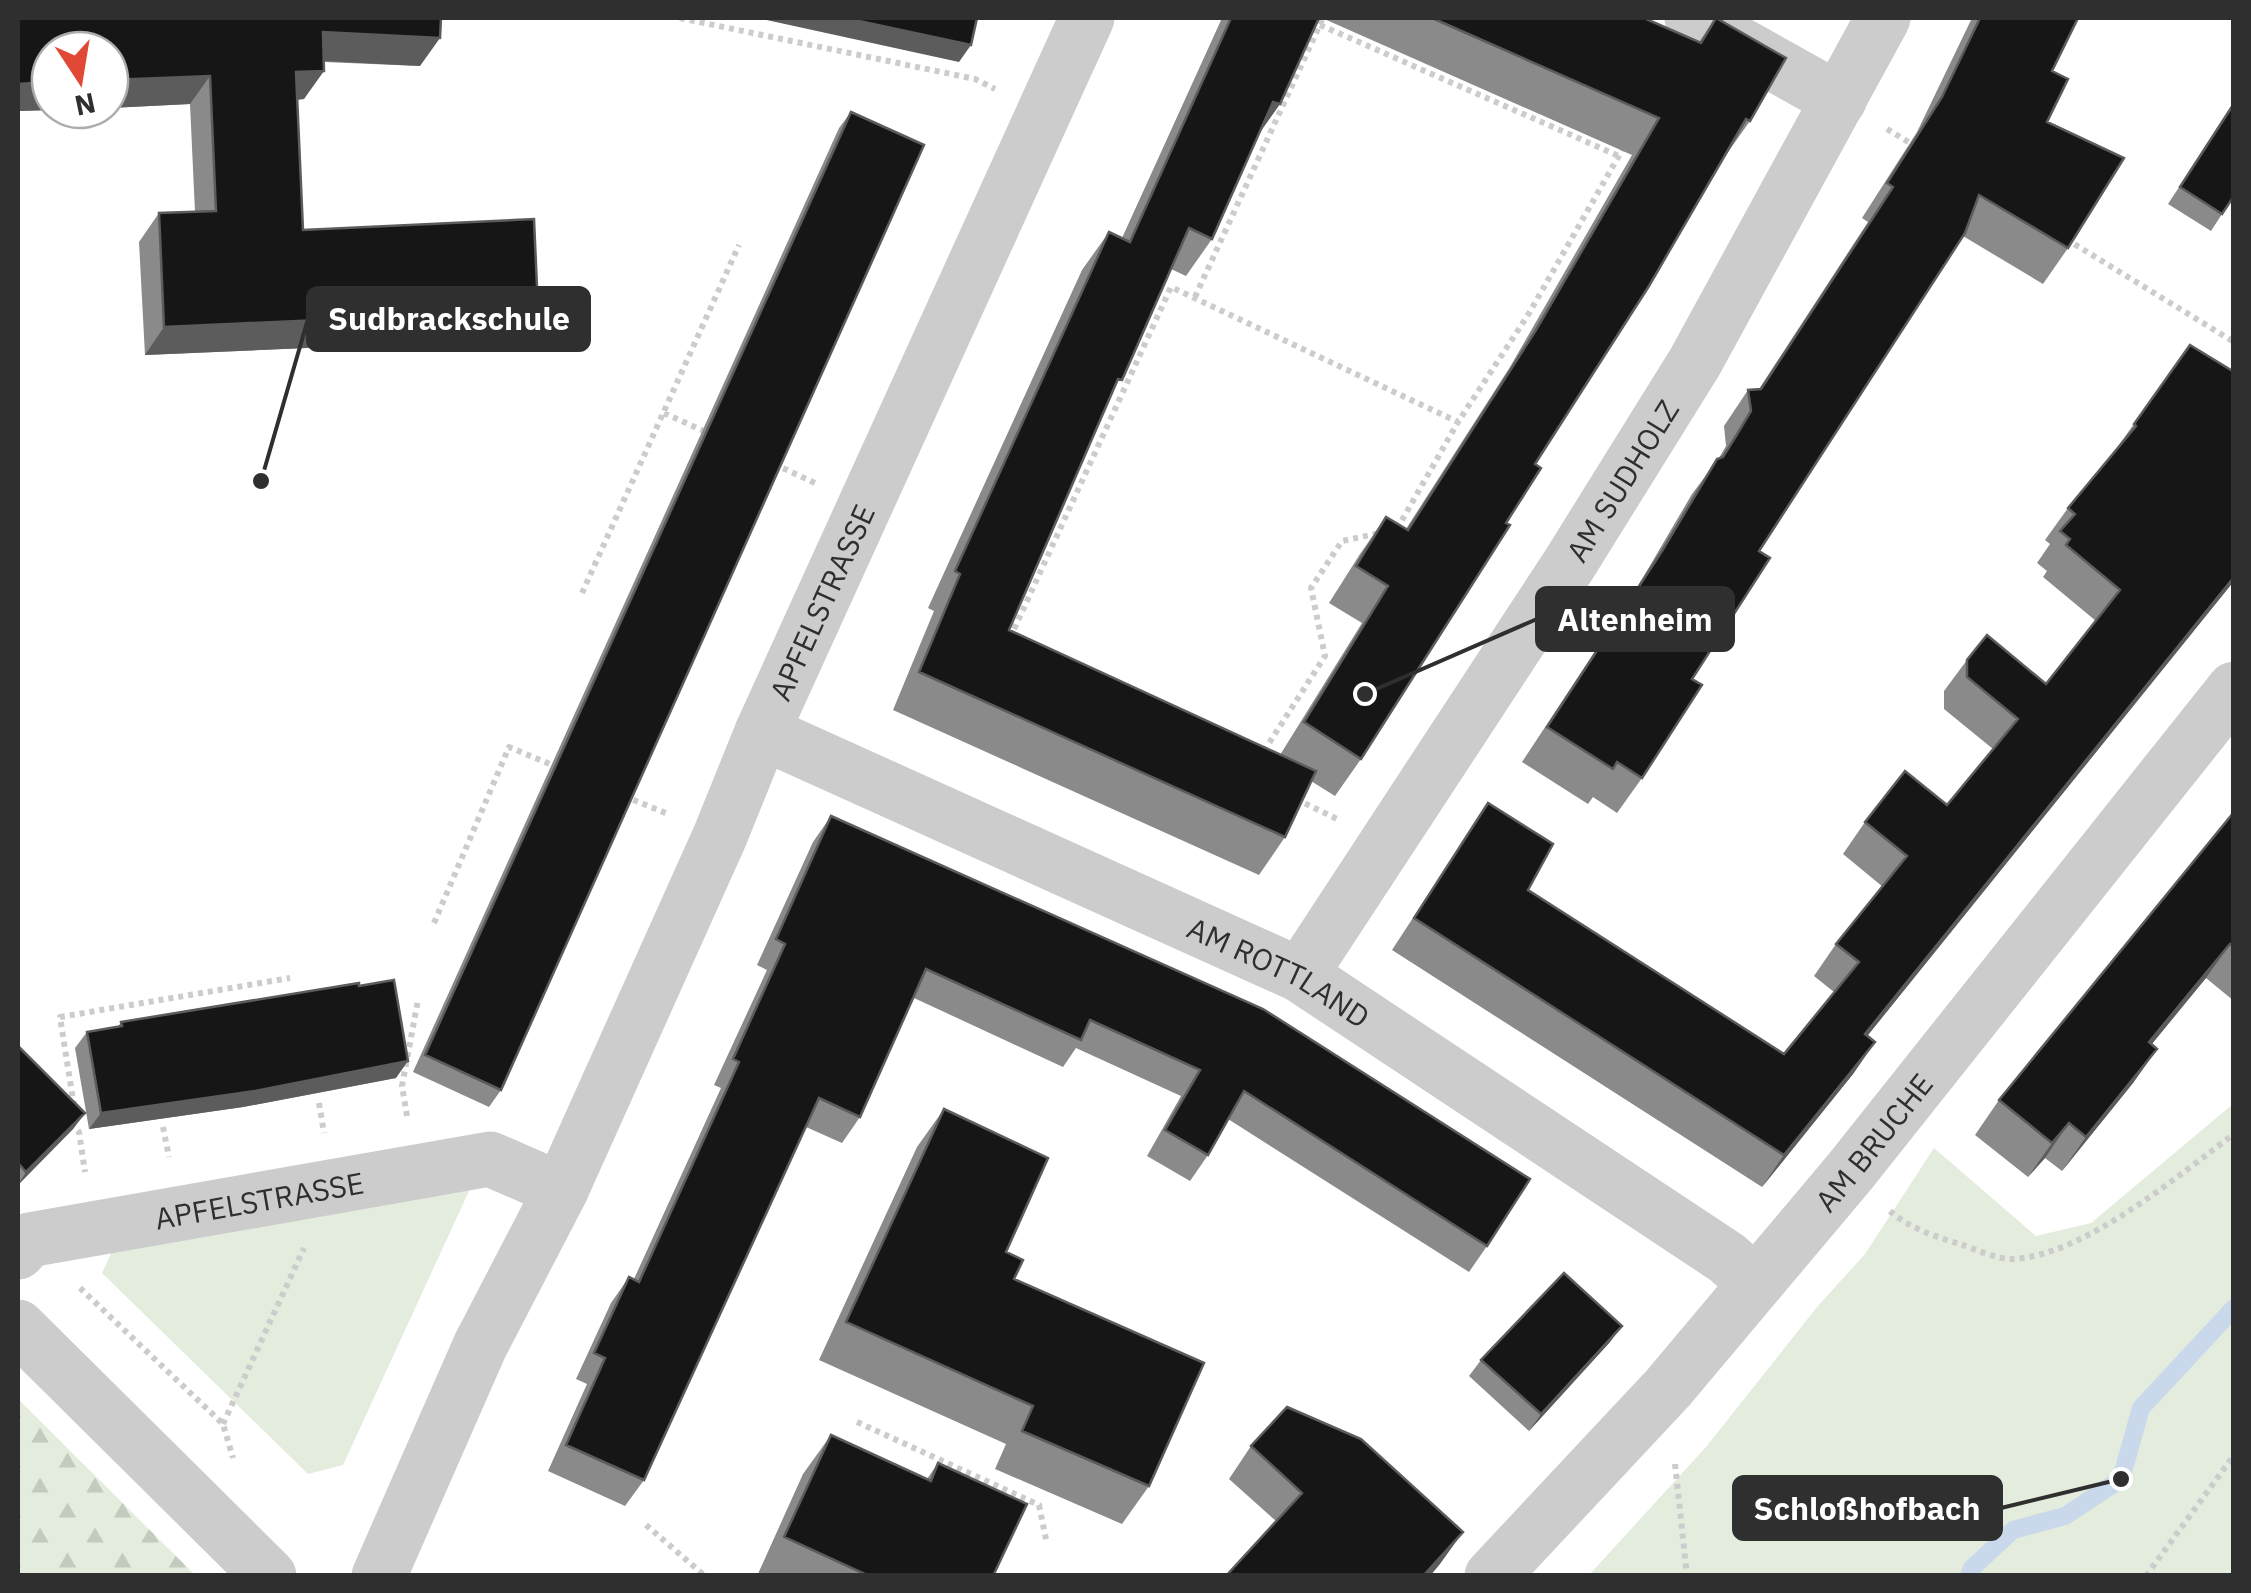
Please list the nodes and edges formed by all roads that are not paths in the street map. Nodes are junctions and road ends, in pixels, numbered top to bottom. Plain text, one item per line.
1 (1086, 18) edge
2 (1692, 18) edge
3 (1883, 18) edge
4 (1839, 100) junction
5 (2234, 689) edge
6 (762, 732) junction
7 (1300, 975) junction
8 (561, 1190) junction
9 (23, 1246) edge
10 (1755, 1283) junction
11 (18, 1327) edge
12 (269, 1576) edge
13 (378, 1576) edge
14 (1492, 1576) edge

1 - 6 street, APFELSTRASSE
2 - 4 street
3 - 4 street, AM SUDHOLZ
4 - 7 street, AM SUDHOLZ
5 - 10 street, AM BRUCHE
6 - 7 street, AM ROTTLAND
6 - 8 street, APFELSTRASSE
7 - 10 street, AM ROTTLAND
8 - 9 street, APFELSTRASSE
8 - 13 street, APFELSTRASSE
10 - 14 street, AM BRUCHE
11 - 12 street

